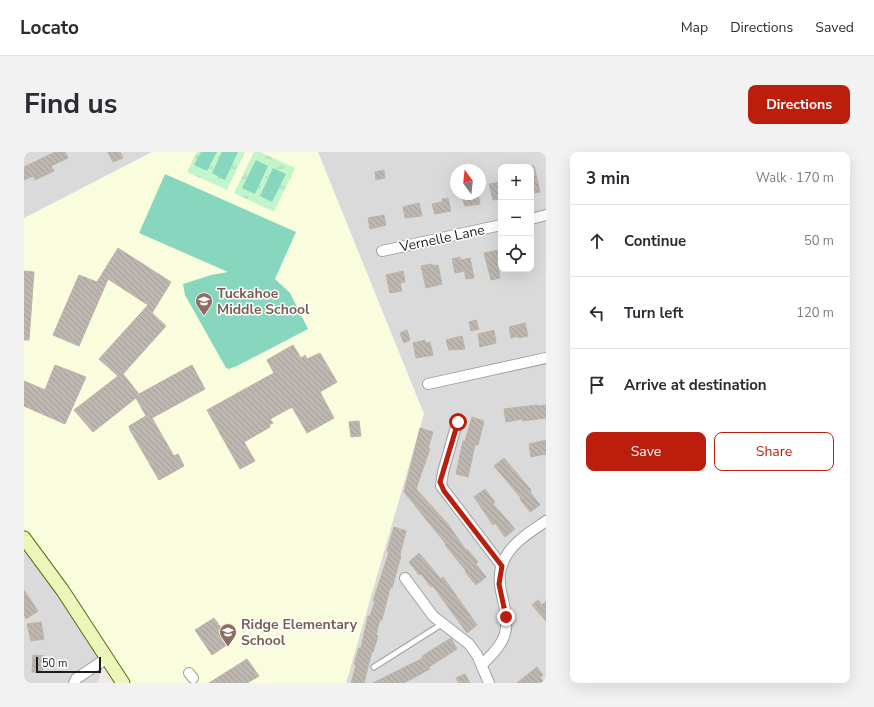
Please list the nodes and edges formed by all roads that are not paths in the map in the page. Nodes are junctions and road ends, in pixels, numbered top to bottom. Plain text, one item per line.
1 (546, 216) edge
2 (534, 218) edge
3 (498, 226) edge
4 (382, 251) dead end
5 (546, 358) edge
6 (428, 384) dead end
7 (458, 422) dead end
8 (546, 521) edge
9 (24, 538) edge
10 (502, 566) junction
11 (405, 578) dead end
12 (442, 624) junction
13 (107, 658) junction
14 (482, 665) junction
15 (374, 667) dead end
16 (74, 683) edge
17 (122, 683) edge
18 (489, 683) edge

1 - 2 street
3 - 4 street, Vernelle Lane
5 - 6 street
7 - 10 street
8 - 10 street
9 - 13 main road
10 - 14 street
11 - 12 street
12 - 14 street
12 - 15 lane
13 - 16 street
13 - 17 main road
14 - 18 street

